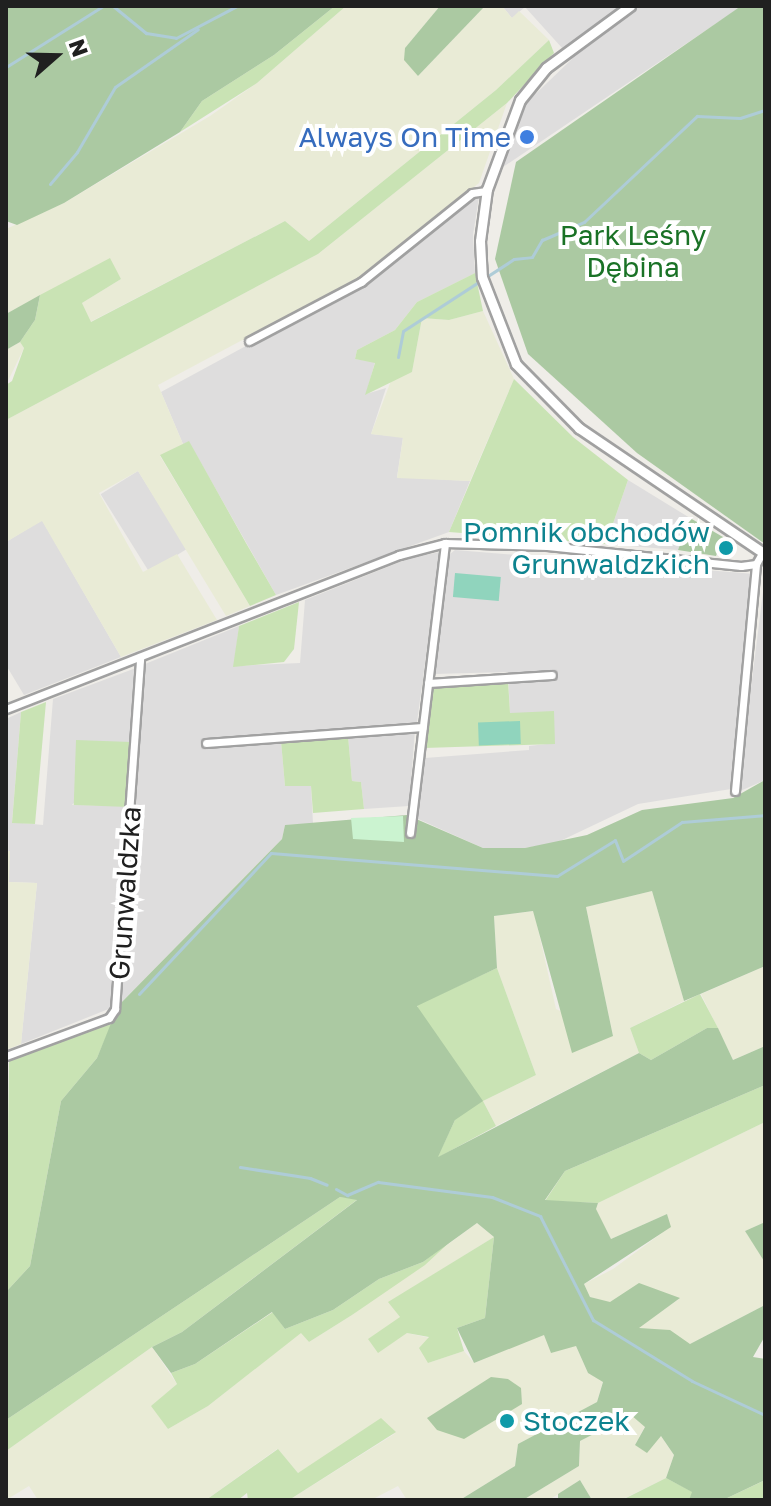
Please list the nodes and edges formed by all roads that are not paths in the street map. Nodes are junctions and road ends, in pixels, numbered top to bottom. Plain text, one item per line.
1 (630, 6) edge
2 (486, 190) junction
3 (249, 341) dead end
4 (445, 543) junction
5 (763, 554) edge
6 (756, 564) junction
7 (140, 657) junction
8 (552, 675) dead end
9 (428, 683) junction
10 (6, 709) edge
11 (422, 727) junction
12 (206, 743) dead end
13 (735, 791) dead end
14 (410, 833) dead end
15 (6, 1056) edge

1 - 2 street
2 - 3 street
2 - 5 street
4 - 6 street
4 - 7 street
4 - 9 street
5 - 6 street
6 - 13 street
7 - 10 street
7 - 15 street, Grunwaldzka
8 - 9 street
9 - 11 street
11 - 12 street
11 - 14 street

